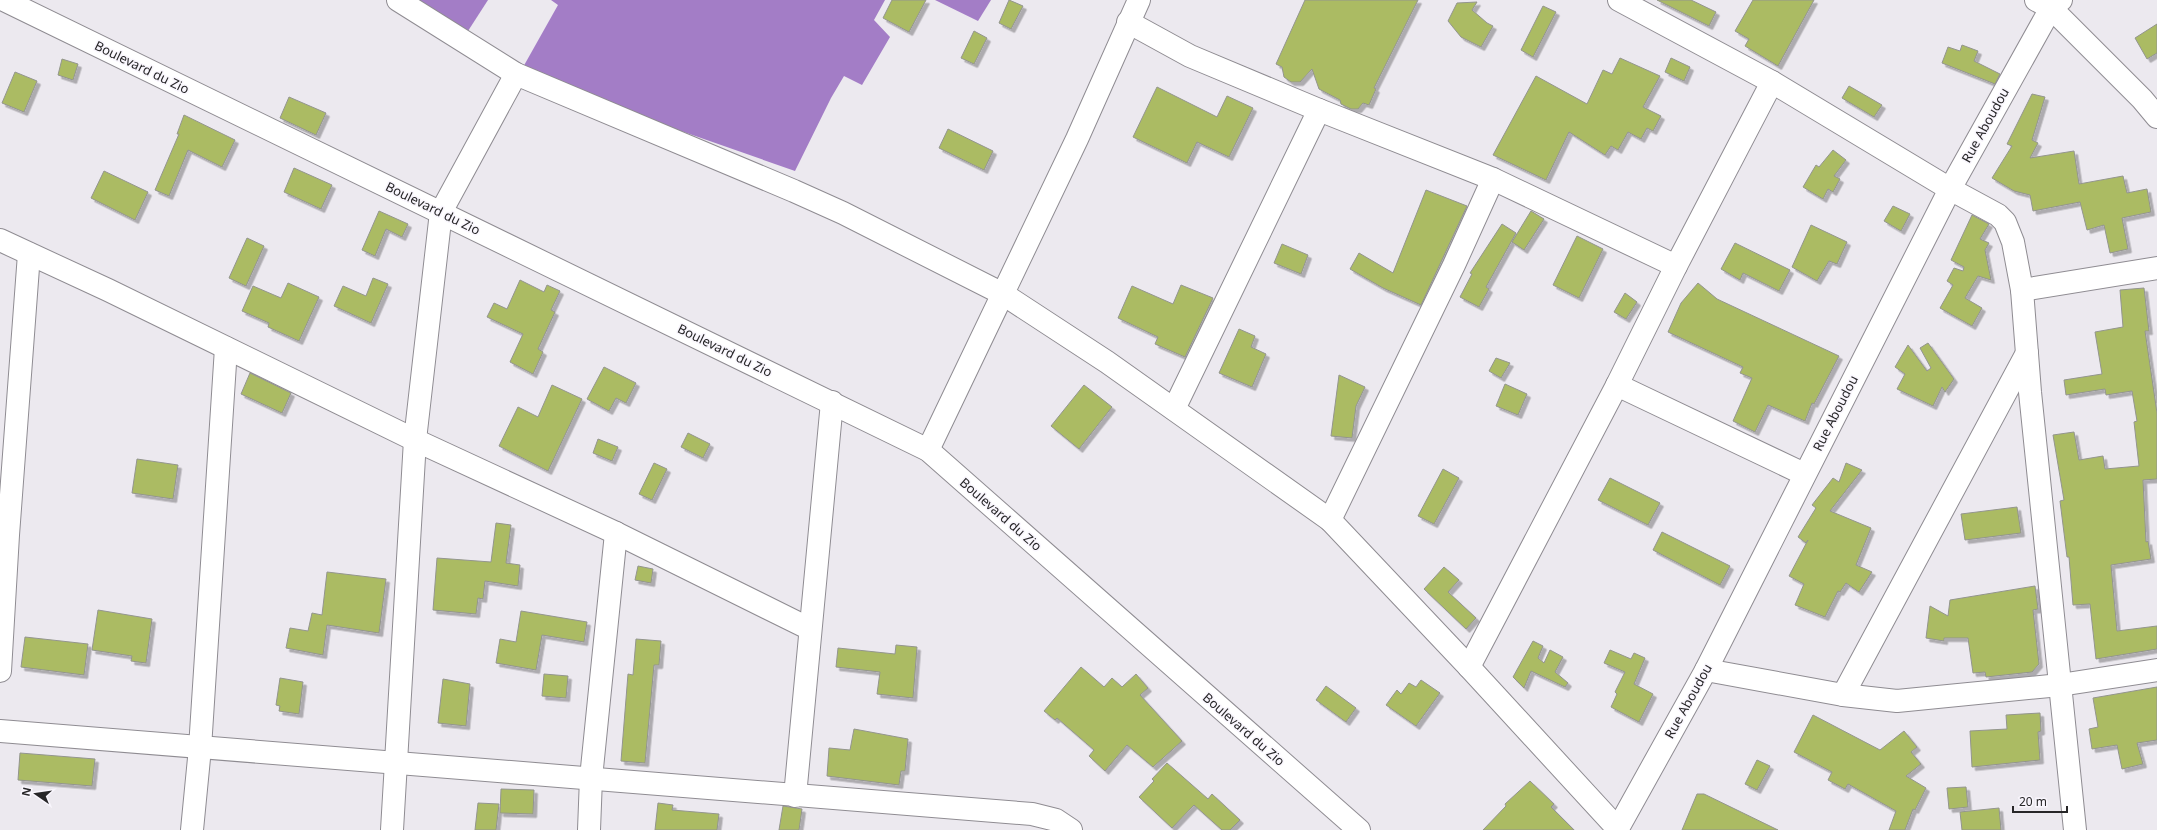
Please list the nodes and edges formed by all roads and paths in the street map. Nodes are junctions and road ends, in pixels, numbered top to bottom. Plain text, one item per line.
1 (4, 0) edge
2 (398, 0) edge
3 (1139, 0) edge
4 (1619, 0) edge
5 (2049, 3) edge
6 (1128, 22) junction
7 (516, 74) junction
8 (1772, 82) junction
9 (2149, 95) edge
10 (1319, 110) junction
11 (2157, 117) edge
12 (1493, 179) junction
13 (1950, 189) junction
14 (441, 212) junction
15 (0, 240) edge
16 (29, 254) junction
17 (1676, 266) junction
18 (2157, 268) edge
19 (2022, 290) junction
20 (1003, 294) junction
21 (226, 348) junction
22 (2027, 353) junction
23 (1617, 385) junction
24 (832, 402) junction
25 (1174, 410) junction
26 (416, 440) junction
27 (928, 450) junction
28 (1804, 474) junction
29 (1330, 520) junction
30 (616, 533) junction
31 (4, 534) edge
32 (810, 629) junction
33 (1469, 667) junction
34 (1706, 670) junction
35 (2157, 670) edge
36 (0, 671) edge
37 (2060, 685) junction
38 (1843, 695) junction
39 (0, 731) edge
40 (200, 748) junction
41 (397, 764) junction
42 (591, 778) junction
43 (795, 796) junction
44 (1617, 829) edge
45 (192, 830) edge
46 (392, 830) edge
47 (589, 830) edge
48 (1071, 830) edge
49 (1359, 830) edge
50 (2075, 830) edge

1 - 14 street, Boulevard du Zio
2 - 7 street
3 - 6 street
4 - 8 street
5 - 9 street
5 - 13 street, Rue Aboudou
6 - 10 street
6 - 20 street
7 - 14 street
7 - 20 street
8 - 13 street
8 - 17 street
9 - 11 street
10 - 12 street
10 - 25 street
12 - 17 street
12 - 29 street
13 - 19 street
13 - 28 street, Rue Aboudou
14 - 24 street, Boulevard du Zio
14 - 26 street
15 - 16 street
16 - 21 street
16 - 31 street
17 - 23 street
18 - 19 street
19 - 22 street
20 - 25 street
20 - 27 street
21 - 26 street
21 - 40 street
22 - 37 street
22 - 38 street
23 - 28 street
23 - 33 street
24 - 27 street, Boulevard du Zio
24 - 32 street
25 - 29 street
26 - 30 street
26 - 41 street
27 - 49 street, Boulevard du Zio
28 - 34 street, Rue Aboudou
29 - 33 street
30 - 32 street
30 - 42 street
31 - 36 street
32 - 43 street
33 - 44 street
34 - 38 street
34 - 44 street, Rue Aboudou
35 - 37 street
37 - 38 street
37 - 50 street
39 - 40 street
40 - 41 street
40 - 45 street
41 - 42 street
41 - 46 street
42 - 43 street
42 - 47 street
43 - 48 street

